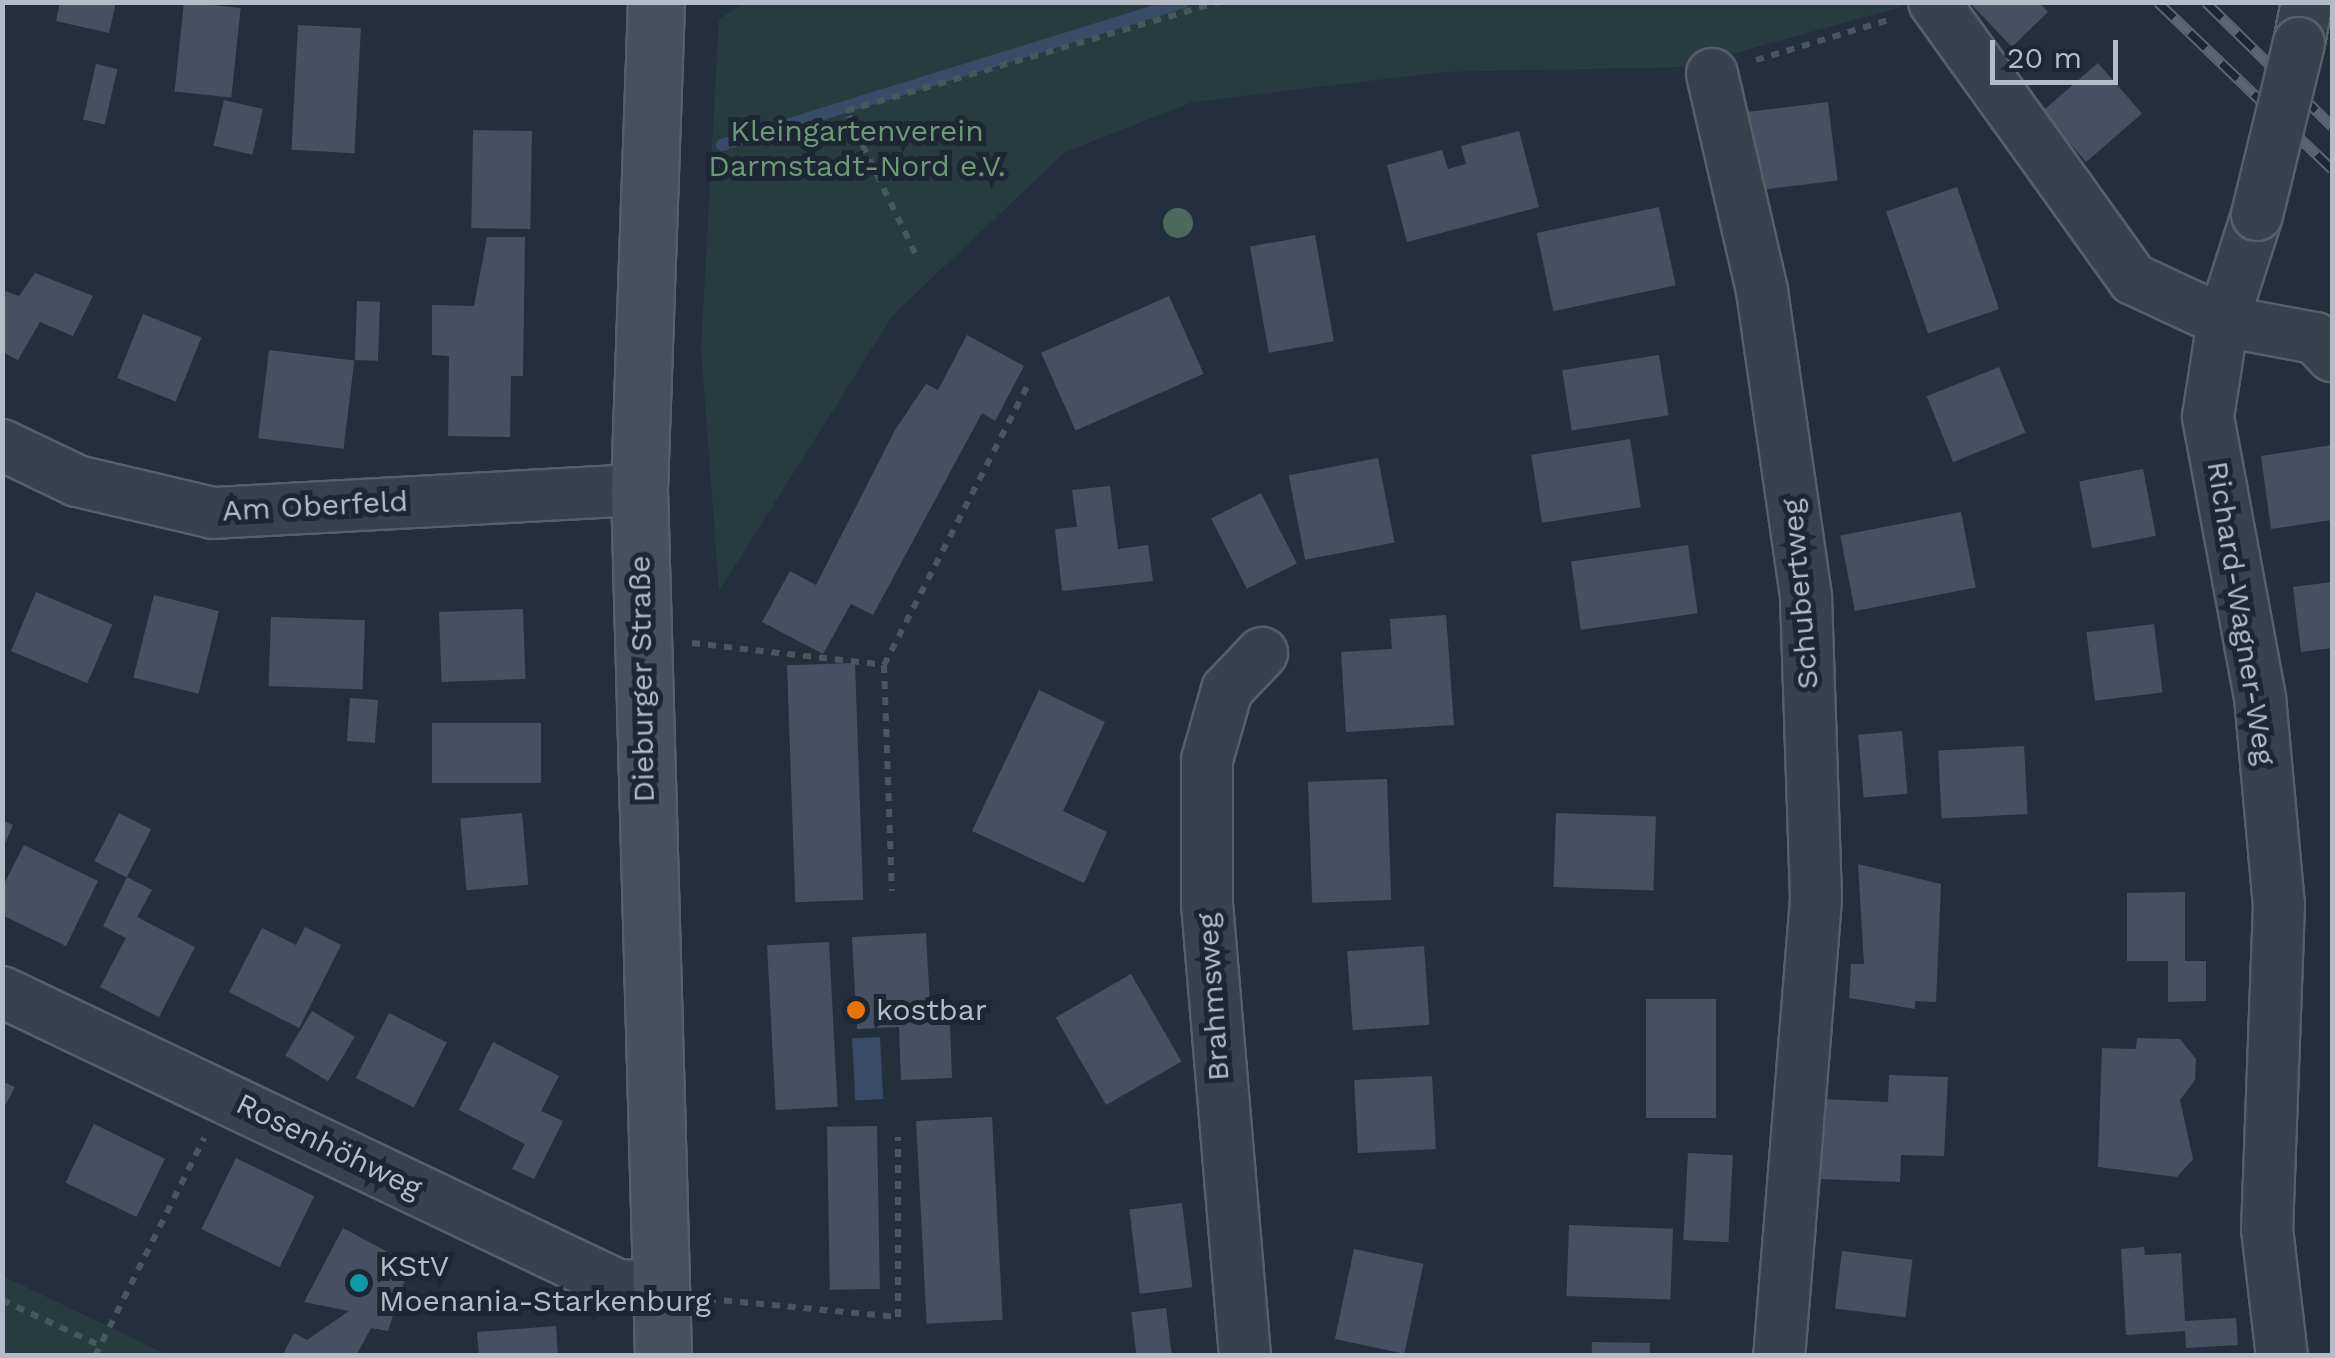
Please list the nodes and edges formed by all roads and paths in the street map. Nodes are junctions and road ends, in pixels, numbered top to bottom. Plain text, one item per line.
1 (656, 2) edge
2 (1218, 2) edge
3 (1935, 4) edge
4 (2332, 5) edge
5 (2308, 16) edge
6 (1712, 74) joint
7 (914, 253) dead end
8 (2223, 322) junction
9 (2332, 356) edge
10 (1027, 387) dead end
11 (2, 445) edge
12 (639, 490) junction
13 (691, 643) dead end
14 (1262, 653) dead end
15 (884, 665) junction
16 (892, 891) dead end
17 (2, 992) edge
18 (225, 1096) junction
19 (898, 1137) dead end
20 (680, 1293) junction
21 (2, 1300) edge
22 (101, 1346) junction
23 (95, 1356) edge
24 (663, 1356) edge
25 (1245, 1356) edge
26 (1779, 1356) edge
27 (2282, 1356) edge

1 - 12 main road, Dieburger Straße
2 - 7 path
3 - 6 path
3 - 8 street
4 - 5 street
5 - 8 street, Richard-Wagner-Weg, bridge
6 - 26 street, Schubertweg
8 - 9 street
8 - 27 street, Richard-Wagner-Weg
10 - 15 path
11 - 12 street, Am Oberfeld
12 - 20 main road, Dieburger Straße
13 - 15 path
14 - 25 street, Brahmsweg
15 - 16 path
17 - 18 street, Rosenhöhweg
18 - 20 street, Rosenhöhweg
18 - 22 path
19 - 20 path
20 - 24 main road, Dieburger Straße
21 - 22 path
22 - 23 path

